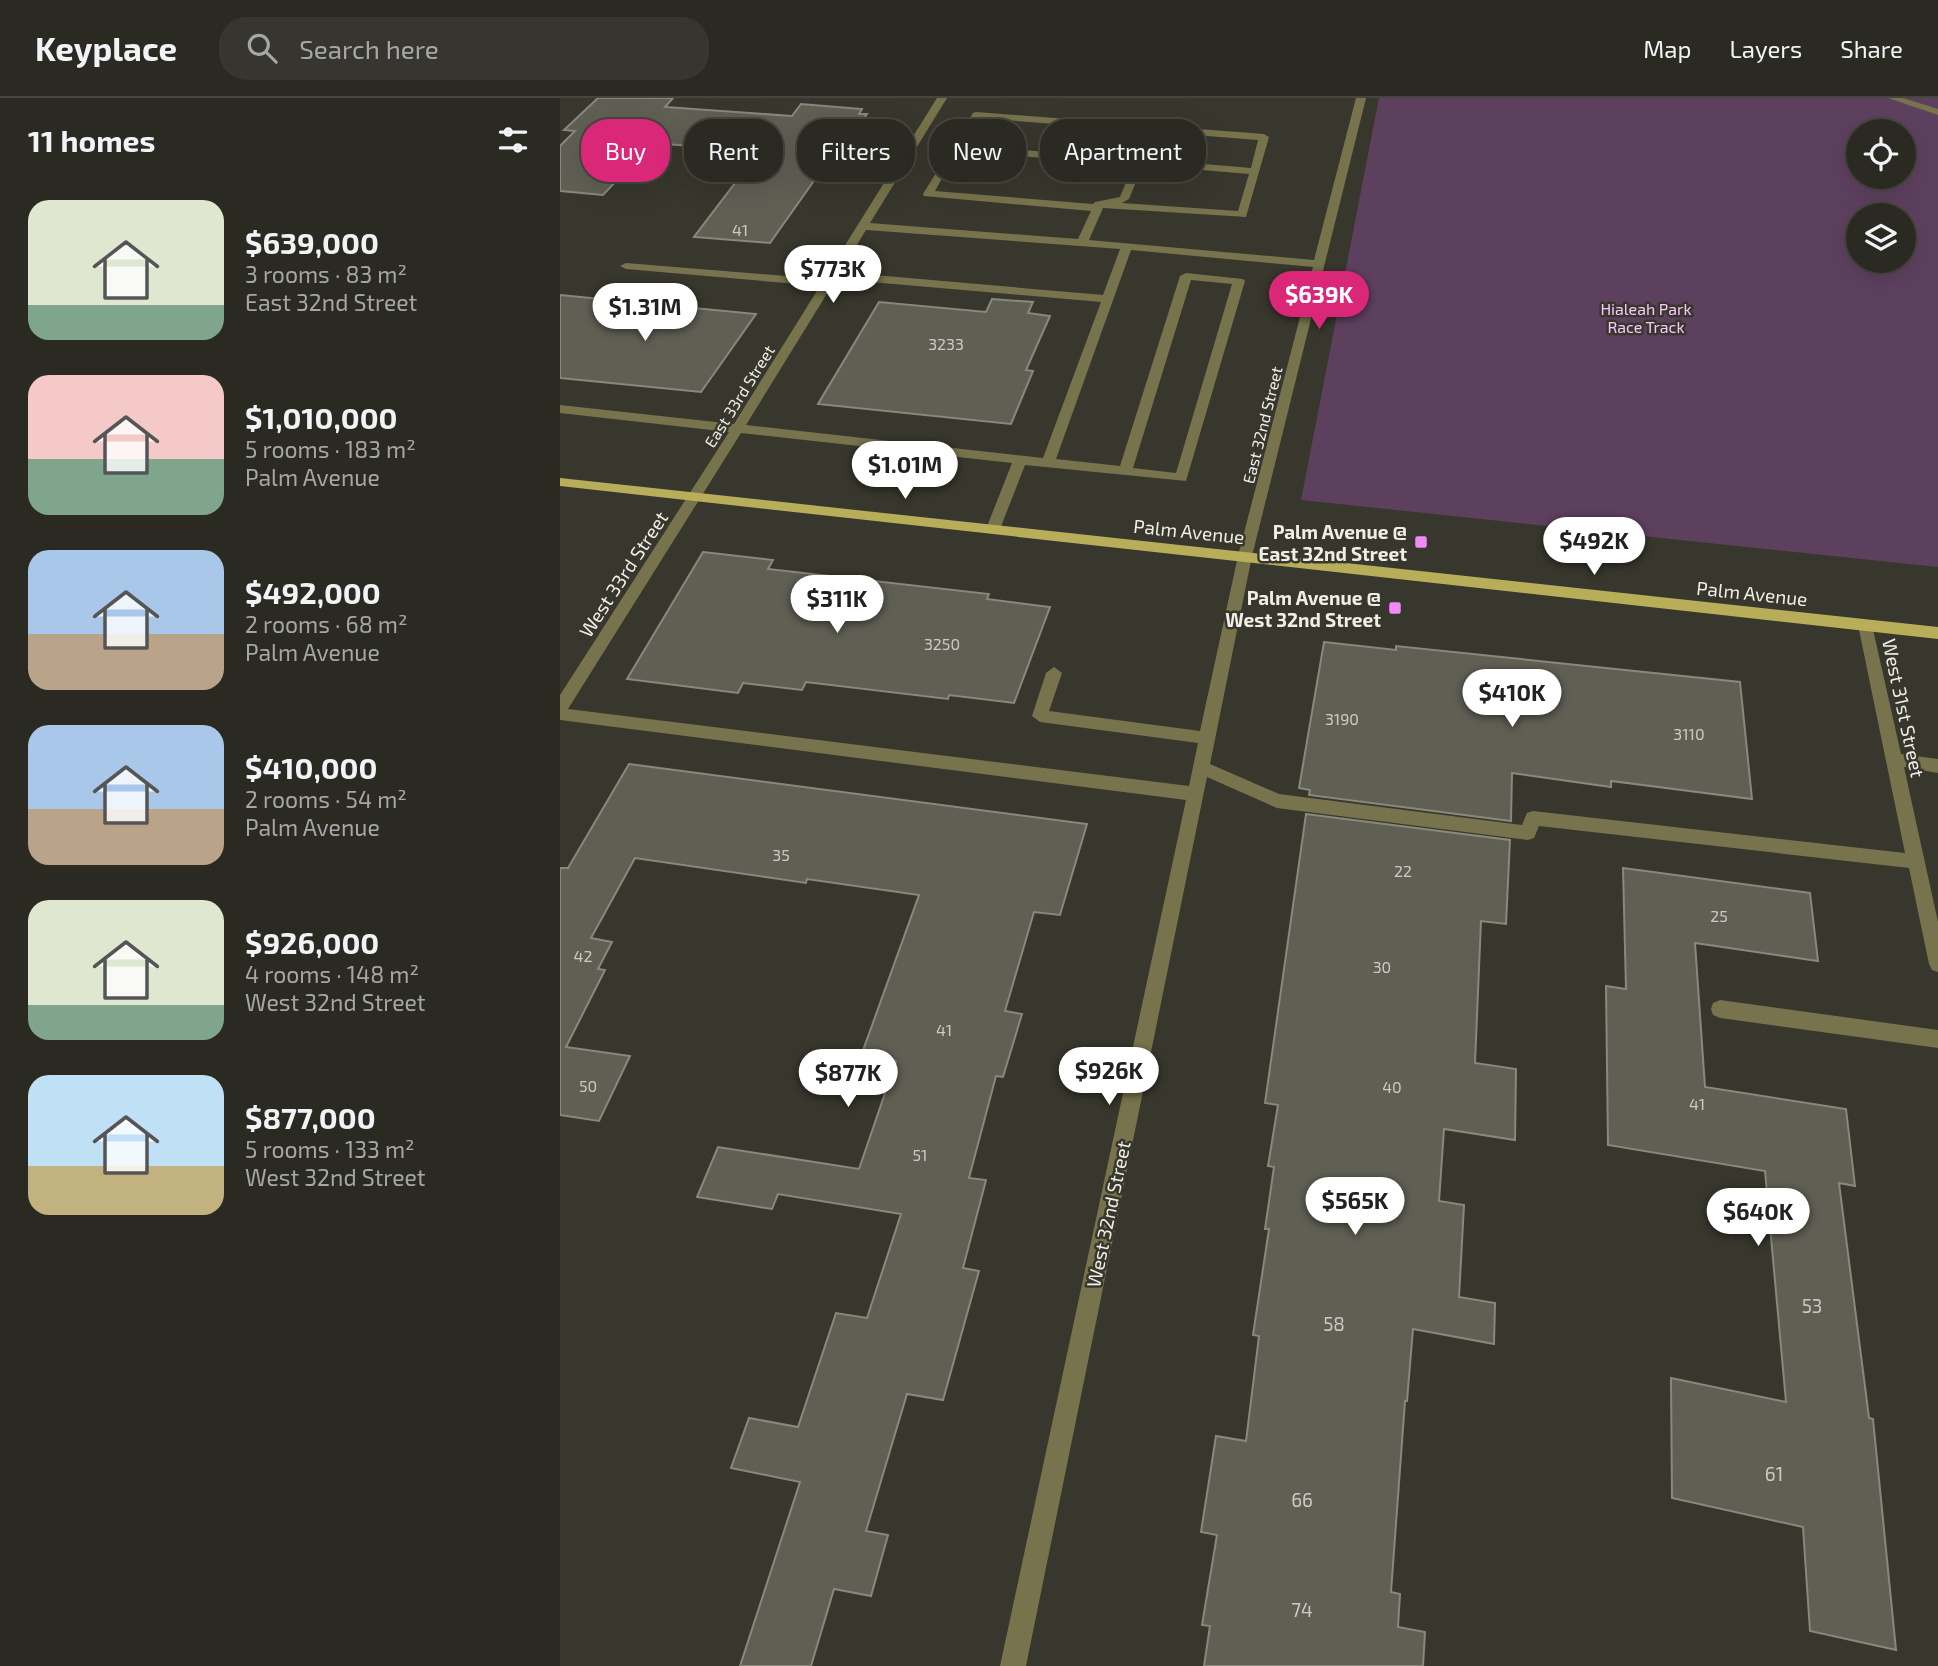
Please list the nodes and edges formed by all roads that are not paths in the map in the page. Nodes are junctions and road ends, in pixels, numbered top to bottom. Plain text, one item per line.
1 (942, 98) edge
2 (1361, 98) edge
3 (1893, 98) edge
4 (1912, 100) edge
5 (1938, 112) edge
6 (973, 119) edge
7 (1040, 120) edge
8 (1206, 132) edge
9 (1206, 168) edge
10 (1255, 172) junction
11 (935, 182) edge
12 (1131, 182) edge
13 (1098, 206) junction
14 (863, 226) junction
15 (1082, 243) junction
16 (1127, 246) junction
17 (1319, 264) junction
18 (626, 266) dead end
19 (830, 279) junction
20 (1108, 299) junction
21 (560, 409) edge
22 (737, 429) junction
23 (1020, 460) junction
24 (1048, 463) junction
25 (1125, 471) junction
26 (560, 482) edge
27 (696, 496) junction
28 (993, 529) junction
29 (1245, 556) junction
30 (1864, 625) junction
31 (1938, 633) edge
32 (1054, 673) dead end
33 (560, 708) edge
34 (560, 714) edge
35 (1208, 738) junction
36 (1894, 759) junction
37 (1938, 766) edge
38 (1201, 768) junction
39 (1195, 794) junction
40 (1915, 861) junction
41 (1930, 888) edge
42 (1938, 964) edge
43 (1720, 1009) dead end
44 (1938, 1039) edge
45 (1013, 1666) edge

1 - 14 street, East 33rd Street
2 - 17 street, East 32nd Street
3 - 4 street
4 - 5 street
6 - 7 street
8 - 10 street
9 - 10 street
10 - 13 street
11 - 13 street
12 - 13 street
13 - 15 street
14 - 15 street
14 - 19 street, East 33rd Street
15 - 16 street
16 - 17 street
16 - 20 street
17 - 29 street, East 32nd Street
18 - 19 street
19 - 20 street
19 - 22 street, East 33rd Street
20 - 24 street
21 - 22 street
22 - 23 street
22 - 27 street, East 33rd Street
23 - 24 street
23 - 28 street
24 - 25 street
25 - 25 street
26 - 27 main road, Palm Avenue
27 - 28 main road, Palm Avenue
27 - 33 street, West 33rd Street
28 - 29 main road, Palm Avenue
29 - 30 main road, Palm Avenue
29 - 35 street, West 32nd Street
30 - 31 main road, Palm Avenue
30 - 36 street, West 31st Street
32 - 35 street
34 - 39 street
35 - 38 street, West 32nd Street
36 - 37 street
36 - 40 street, West 31st Street
38 - 39 street, West 32nd Street
38 - 40 street
39 - 45 street, West 32nd Street
40 - 41 street, West 31st Street
41 - 42 street, West 31st Street
43 - 44 street

